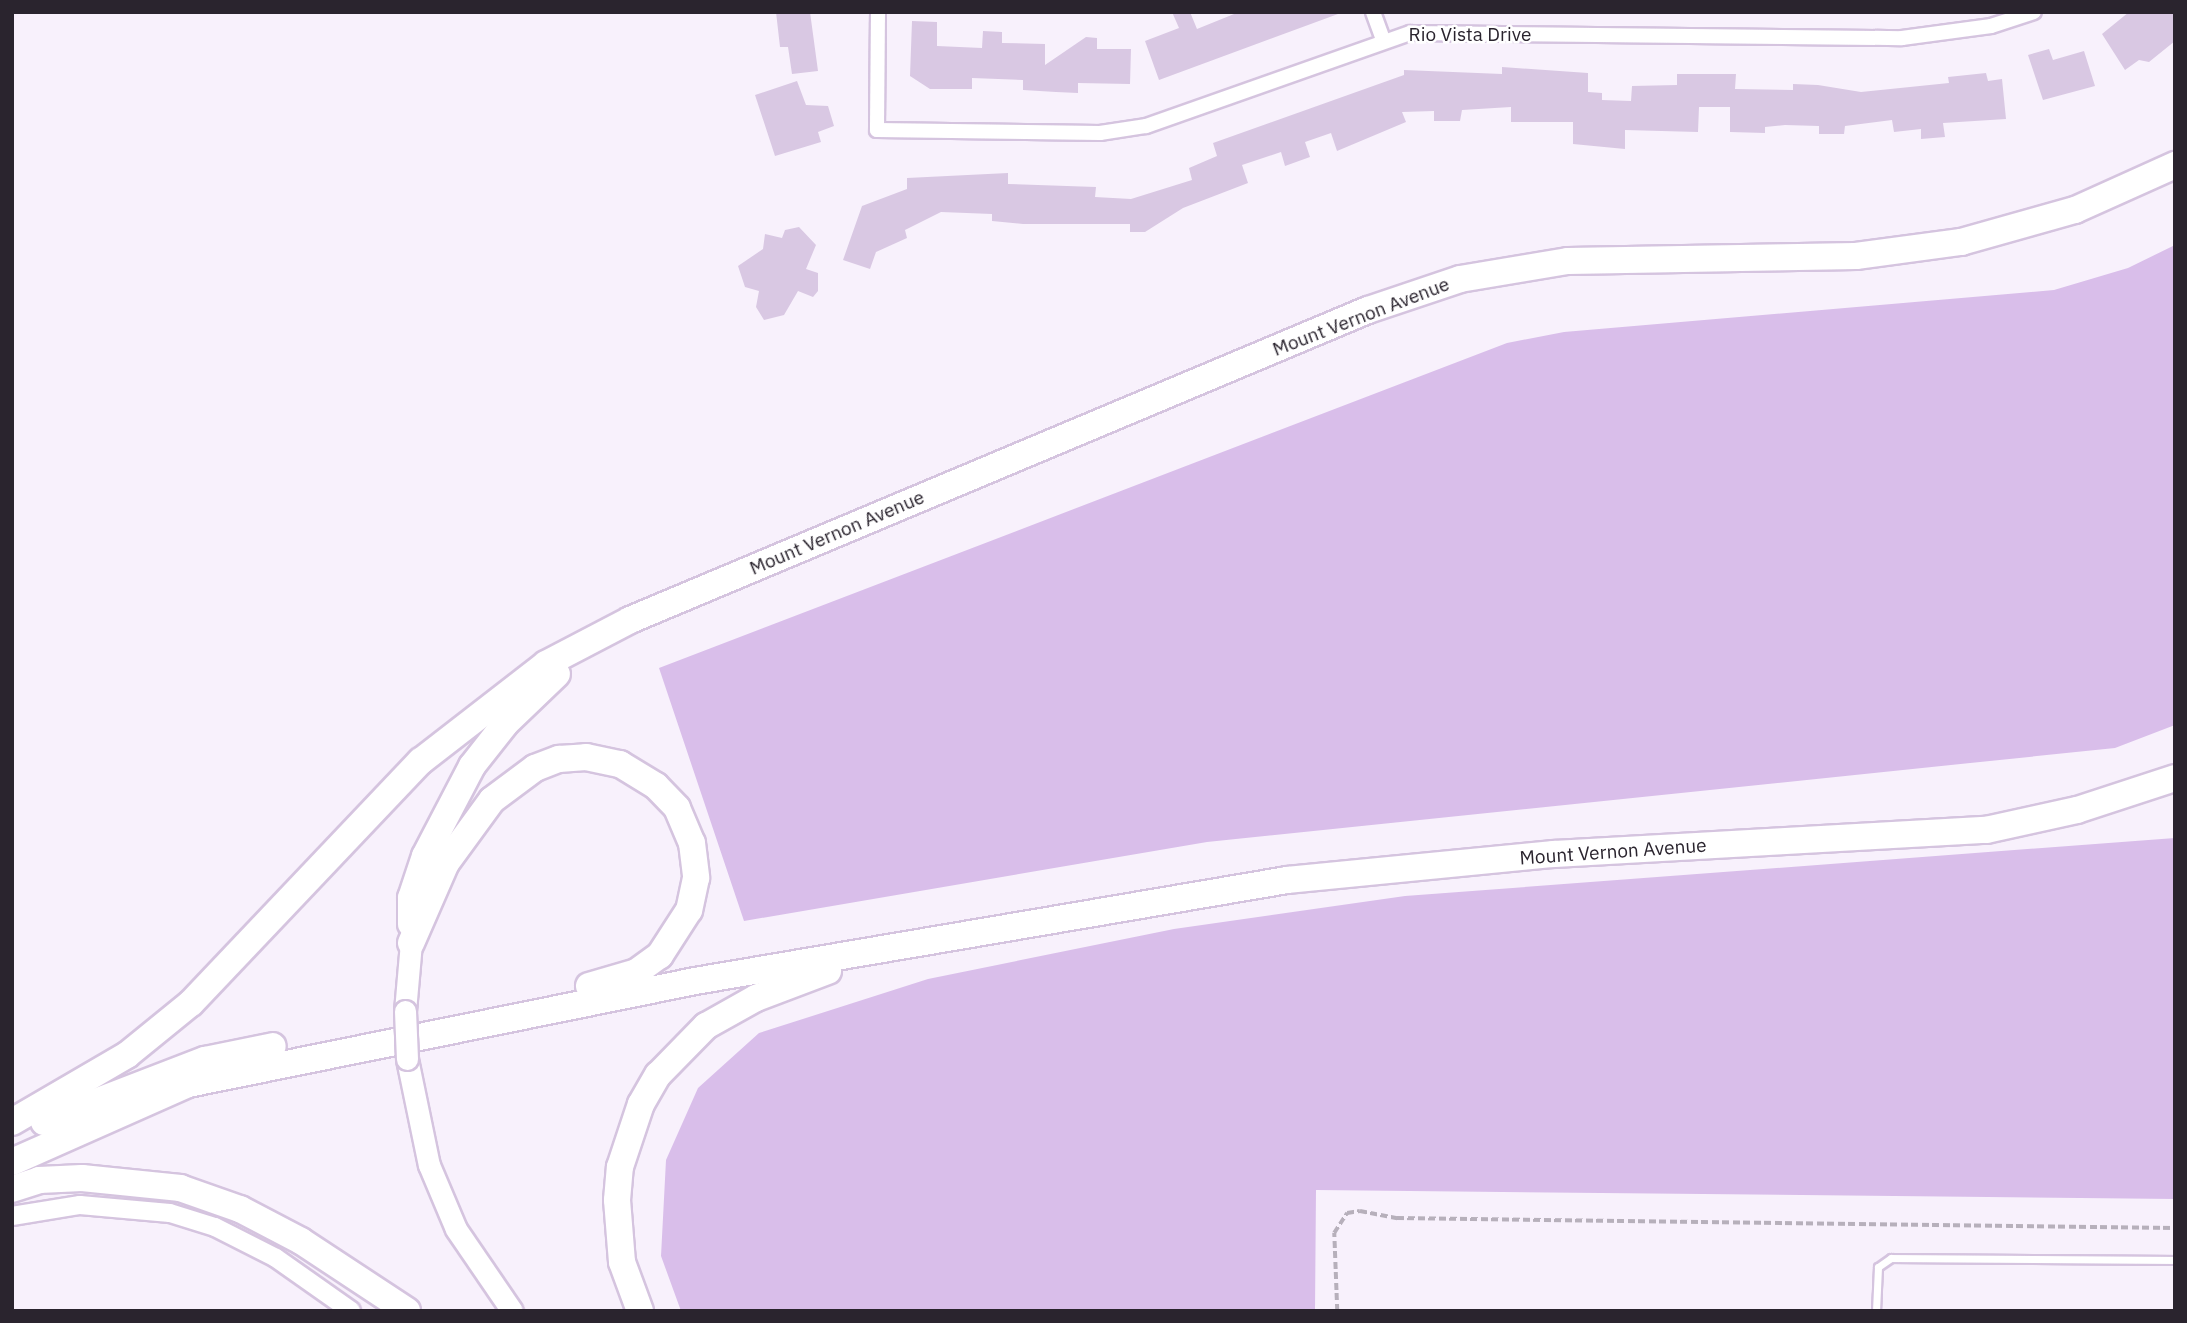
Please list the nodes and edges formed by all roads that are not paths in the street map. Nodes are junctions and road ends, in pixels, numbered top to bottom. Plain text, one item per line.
1 (878, 12) edge
2 (1374, 12) edge
3 (2034, 12) edge
4 (1383, 39) junction
5 (2175, 165) edge
6 (589, 643) junction
7 (2175, 778) edge
8 (1047, 920) junction
9 (411, 943) junction
10 (12, 1122) edge
11 (12, 1136) edge
12 (12, 1162) edge
13 (12, 1189) edge
14 (12, 1216) edge
15 (2175, 1260) edge
16 (351, 1311) edge
17 (407, 1311) edge
18 (512, 1311) edge
19 (639, 1311) edge
20 (1876, 1311) edge

1 - 4 street, Rio Vista Drive
2 - 4 street
3 - 4 street, Rio Vista Drive
5 - 6 highway, Mount Vernon Avenue
6 - 9 highway
6 - 10 highway
7 - 8 highway, Mount Vernon Avenue
8 - 12 highway
8 - 19 highway
9 - 11 highway
9 - 18 main road, bridge
13 - 17 highway
14 - 16 street
15 - 20 lane

